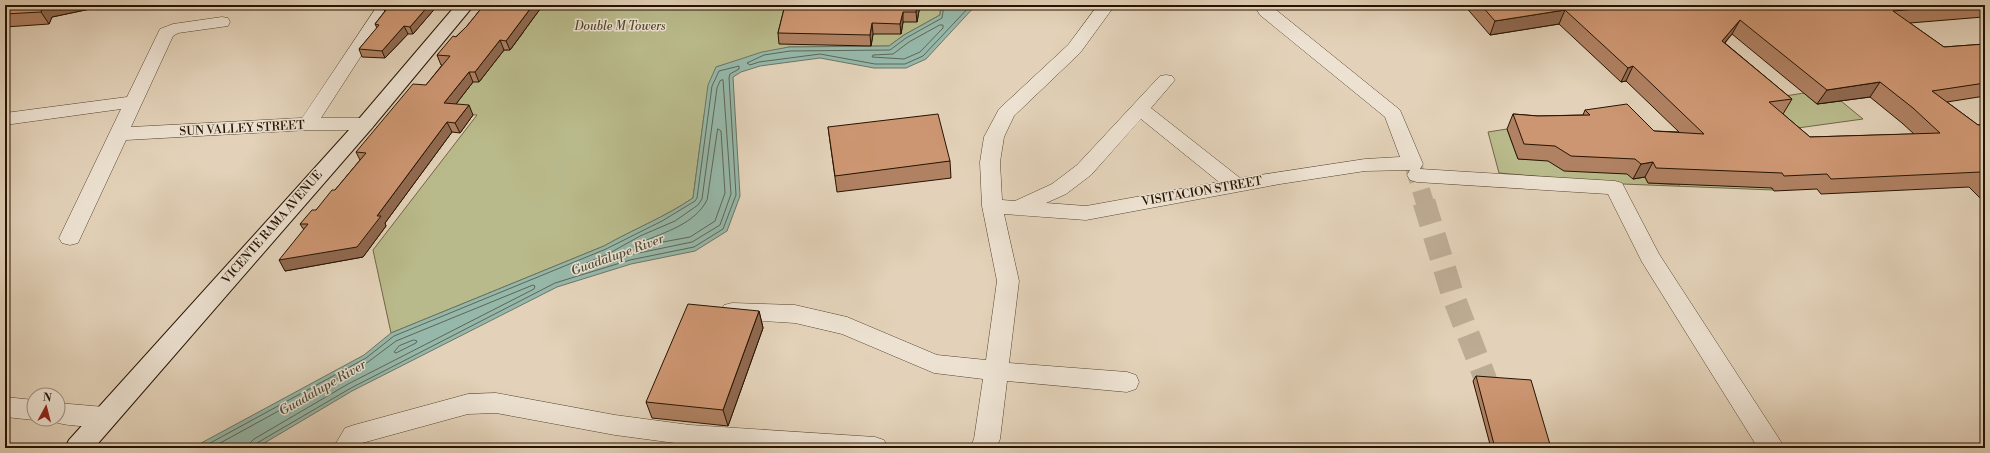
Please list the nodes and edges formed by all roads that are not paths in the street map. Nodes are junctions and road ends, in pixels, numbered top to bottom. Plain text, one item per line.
1 (386, 5) edge
2 (465, 5) edge
3 (1107, 5) edge
4 (1262, 5) edge
5 (222, 22) dead end
6 (1166, 80) dead end
7 (133, 102) junction
8 (1140, 109) junction
9 (5, 119) edge
10 (308, 124) junction
11 (365, 124) junction
12 (118, 134) junction
13 (1415, 169) junction
14 (1236, 185) junction
15 (992, 206) junction
16 (1018, 207) junction
17 (70, 238) dead end
18 (712, 310) edge
19 (997, 371) junction
20 (1127, 382) dead end
21 (5, 407) edge
22 (26, 409) edge
23 (66, 413) edge
24 (104, 417) junction
25 (78, 448) edge
26 (346, 448) edge
27 (875, 448) edge
28 (983, 448) edge
29 (1772, 448) edge

1 - 10 street
2 - 11 main road, VICENTE RAMA AVENUE
3 - 15 street
4 - 13 street
5 - 7 street
6 - 8 street
7 - 9 street
7 - 12 street
8 - 14 street
8 - 16 street
10 - 11 street, SUN VALLEY STREET
10 - 12 street, SUN VALLEY STREET
11 - 24 main road, VICENTE RAMA AVENUE
12 - 17 street
13 - 14 street, VISITACION STREET
13 - 29 street, VISITACION STREET
14 - 16 street, VISITACION STREET
15 - 16 street, VISITACION STREET
15 - 19 street
18 - 19 street
19 - 20 street
19 - 28 street
21 - 22 street
23 - 24 street
24 - 25 main road, VICENTE RAMA AVENUE
26 - 27 street

